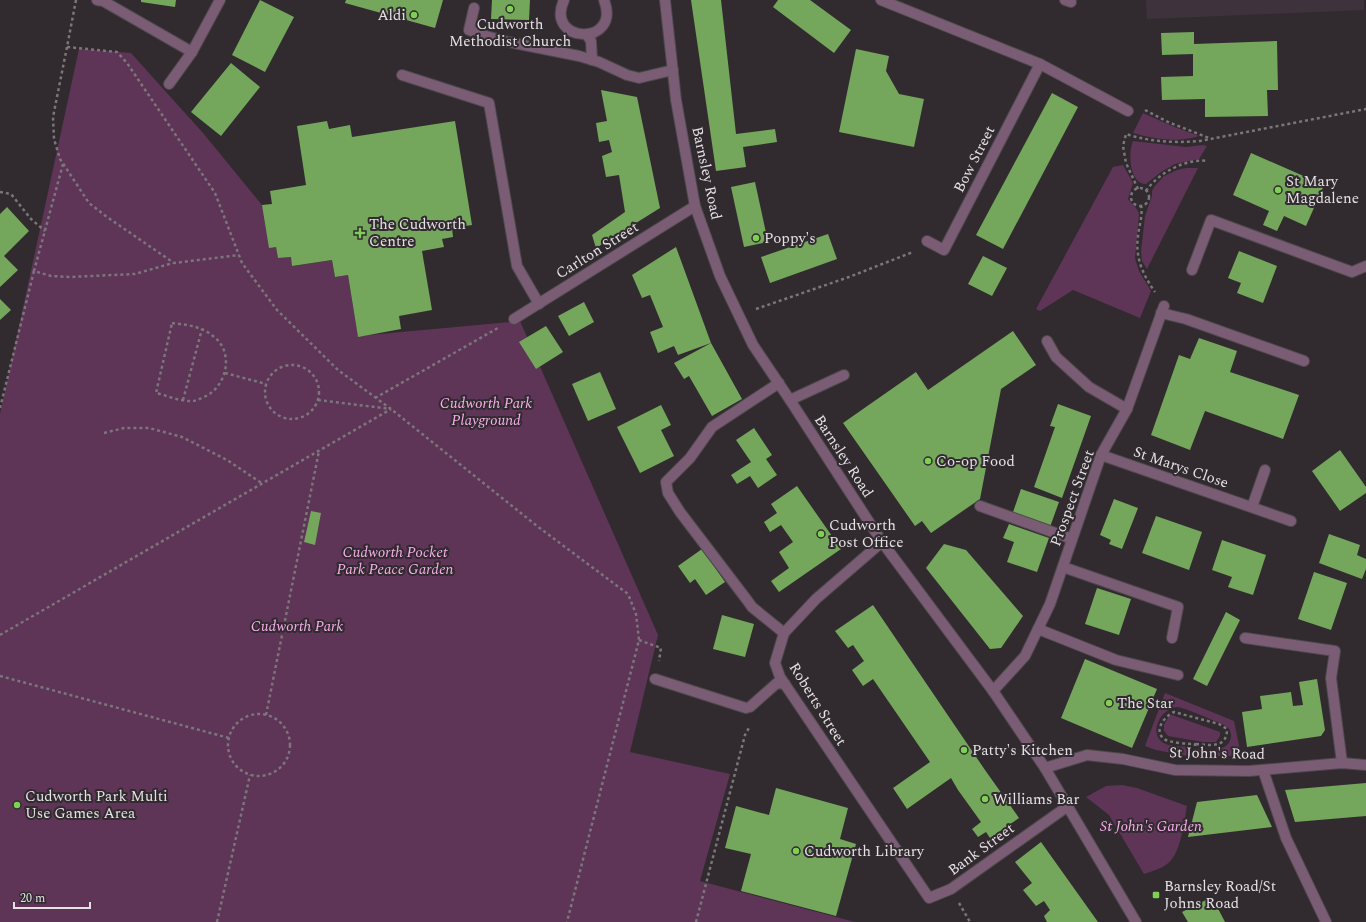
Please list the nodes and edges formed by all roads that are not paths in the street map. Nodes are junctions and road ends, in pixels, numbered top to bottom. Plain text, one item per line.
1 (97, 0) edge
2 (220, 0) edge
3 (564, 0) edge
4 (604, 0) edge
5 (665, 0) edge
6 (881, 0) edge
7 (474, 8) dead end
8 (587, 35) junction
9 (192, 52) junction
10 (592, 60) junction
11 (1040, 64) junction
12 (673, 70) junction
13 (402, 75) dead end
14 (169, 84) dead end
15 (1128, 111) road end
16 (696, 206) junction
17 (927, 241) road end
18 (1366, 266) edge
19 (1192, 270) dead end
20 (539, 304) junction
21 (514, 319) road end
22 (1047, 342) dead end
23 (1304, 360) dead end
24 (844, 374) dead end
25 (778, 383) junction
26 (790, 400) junction
27 (1127, 409) junction
28 (1101, 455) junction
29 (1265, 470) dead end
30 (980, 506) dead end
31 (1252, 507) junction
32 (1291, 521) dead end
33 (1072, 539) junction
34 (882, 542) junction
35 (1063, 567) junction
36 (1038, 629) junction
37 (784, 633) junction
38 (1172, 638) dead end
39 (1245, 638) dead end
40 (1178, 675) dead end
41 (655, 679) road end
42 (785, 684) junction
43 (993, 691) junction
44 (1342, 763) junction
45 (1366, 765) edge
46 (1045, 768) junction
47 (1264, 770) junction
48 (1068, 806) junction
49 (929, 898) joint
50 (1136, 922) edge
51 (1326, 922) edge

1 - 9 street
2 - 9 street
3 - 8 street
4 - 8 street
5 - 12 street, Barnsley Road
6 - 11 street
7 - 10 street
8 - 10 street
9 - 14 street
10 - 12 street
11 - 15 street
11 - 17 street, Bow Street
12 - 16 street, Barnsley Road
13 - 20 street
16 - 20 street, Carlton Street
16 - 25 street, Barnsley Road
18 - 19 street
20 - 21 street, Carlton Street
22 - 27 street
23 - 27 street, Prospect Street
24 - 26 street
25 - 26 street, Barnsley Road
25 - 37 street
26 - 34 street, Barnsley Road
27 - 28 street, Prospect Street
28 - 31 street, St Marys Close
28 - 33 street, Prospect Street
29 - 31 street
30 - 33 street
31 - 32 street, St Marys Close
33 - 35 street, Prospect Street
34 - 37 street, Roberts Street
34 - 43 street, Barnsley Road
35 - 36 street, Prospect Street
35 - 38 street
36 - 40 street
36 - 43 street, Prospect Street
37 - 42 street, Roberts Street
39 - 44 street
41 - 42 street
42 - 49 street, Roberts Street
43 - 46 street, Barnsley Road
44 - 45 street, St John's Road
44 - 47 street, St John's Road
46 - 47 street, St John's Road
46 - 48 street, Barnsley Road
47 - 51 street
48 - 49 street, Bank Street
48 - 50 street, Barnsley Road

